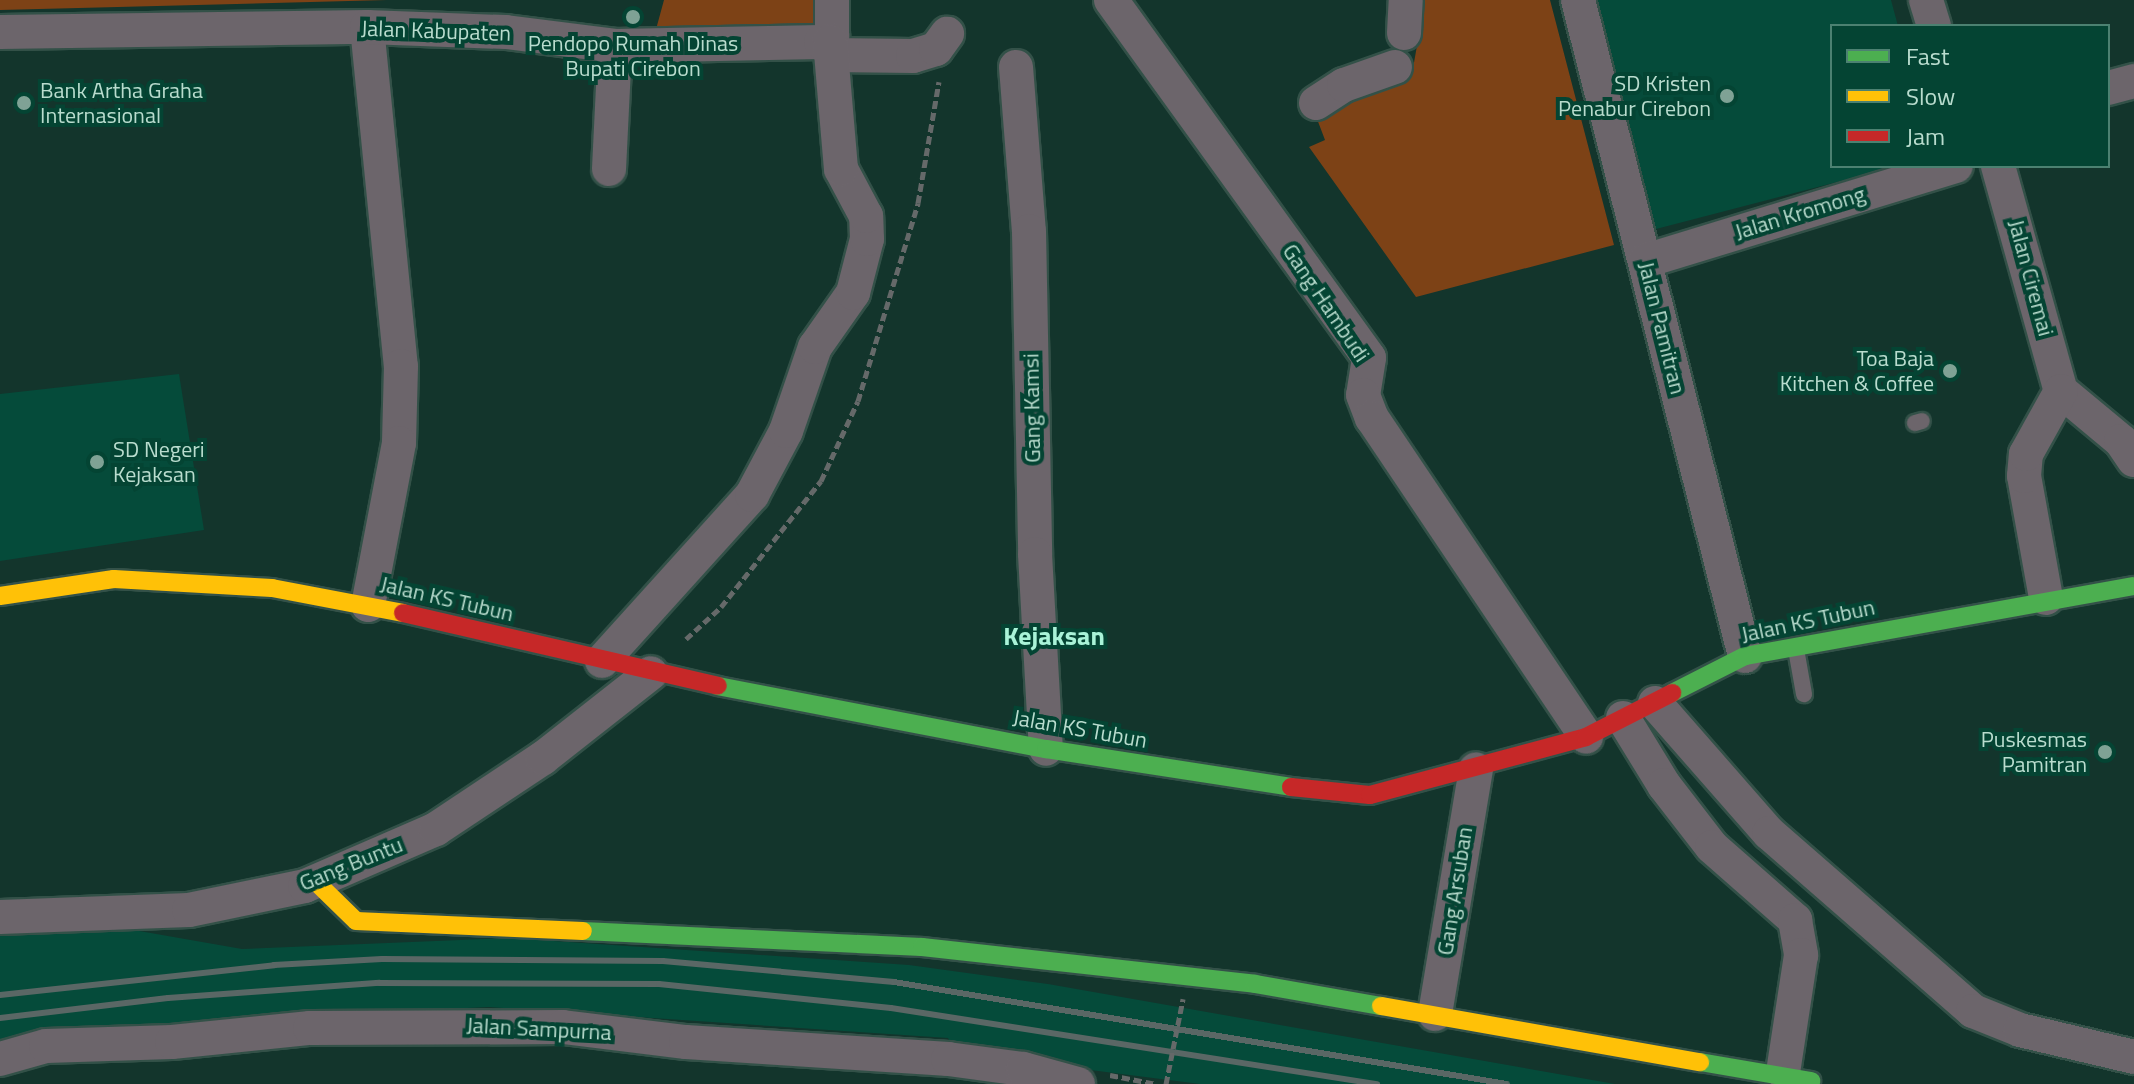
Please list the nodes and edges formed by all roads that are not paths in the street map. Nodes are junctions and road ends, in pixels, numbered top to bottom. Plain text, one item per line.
1 (832, 0) edge
2 (1111, 0) edge
3 (1578, 0) edge
4 (1926, 0) edge
5 (1933, 24) edge
6 (367, 27) junction
7 (0, 32) edge
8 (947, 34) dead end
9 (615, 46) junction
10 (830, 48) junction
11 (1016, 67) dead end
12 (1395, 67) dead end
13 (2134, 81) edge
14 (2110, 87) edge
15 (1316, 103) dead end
16 (1949, 168) edge
17 (1999, 168) edge
18 (609, 169) dead end
19 (1645, 261) junction
20 (2061, 391) junction
21 (2134, 460) edge
22 (2134, 586) edge
23 (0, 596) edge
24 (2046, 598) junction
25 (368, 605) junction
26 (1796, 647) junction
27 (1745, 656) junction
28 (602, 661) junction
29 (651, 673) junction
30 (1804, 694) dead end
31 (1655, 703) junction
32 (1623, 718) junction
33 (1586, 737) junction
34 (1046, 749) junction
35 (1476, 769) junction
36 (315, 881) junction
37 (0, 917) edge
38 (1435, 1014) junction
39 (2134, 1057) edge
40 (0, 1059) edge
41 (945, 1072) edge
42 (1797, 1076) joint
43 (1089, 1079) edge

1 - 10 street
2 - 33 street, Gang Hambudi
3 - 19 street, Jalan Pamitran
4 - 5 street
6 - 7 street, Jalan Kabupaten
6 - 9 street, Jalan Kabupaten
6 - 25 street
8 - 10 street, Jalan Kabupaten
9 - 10 street, Jalan Kabupaten
9 - 18 street
10 - 28 street
11 - 34 street, Gang Kamsi
12 - 15 street
13 - 14 street
16 - 19 street, Jalan Kromong
17 - 20 street, Jalan Ciremai
19 - 27 street, Jalan Pamitran
20 - 21 street
20 - 24 street
22 - 24 street, Jalan KS Tubun
23 - 25 street, Jalan KS Tubun
24 - 26 street, Jalan KS Tubun
25 - 28 street, Jalan KS Tubun
26 - 27 street, Jalan KS Tubun
26 - 30 lane
27 - 31 street, Jalan KS Tubun
28 - 29 street, Jalan KS Tubun
29 - 34 street, Jalan KS Tubun
29 - 36 street, Gang Buntu
31 - 32 street, Jalan KS Tubun
31 - 39 street
32 - 33 street, Jalan KS Tubun
32 - 42 street
33 - 35 street, Jalan KS Tubun
34 - 35 street, Jalan KS Tubun
35 - 38 street, Gang Arsuban
36 - 37 street, Gang Buntu
36 - 38 street
38 - 42 street
40 - 41 street, Jalan Sampurna
41 - 43 street, Jalan Sampurna

